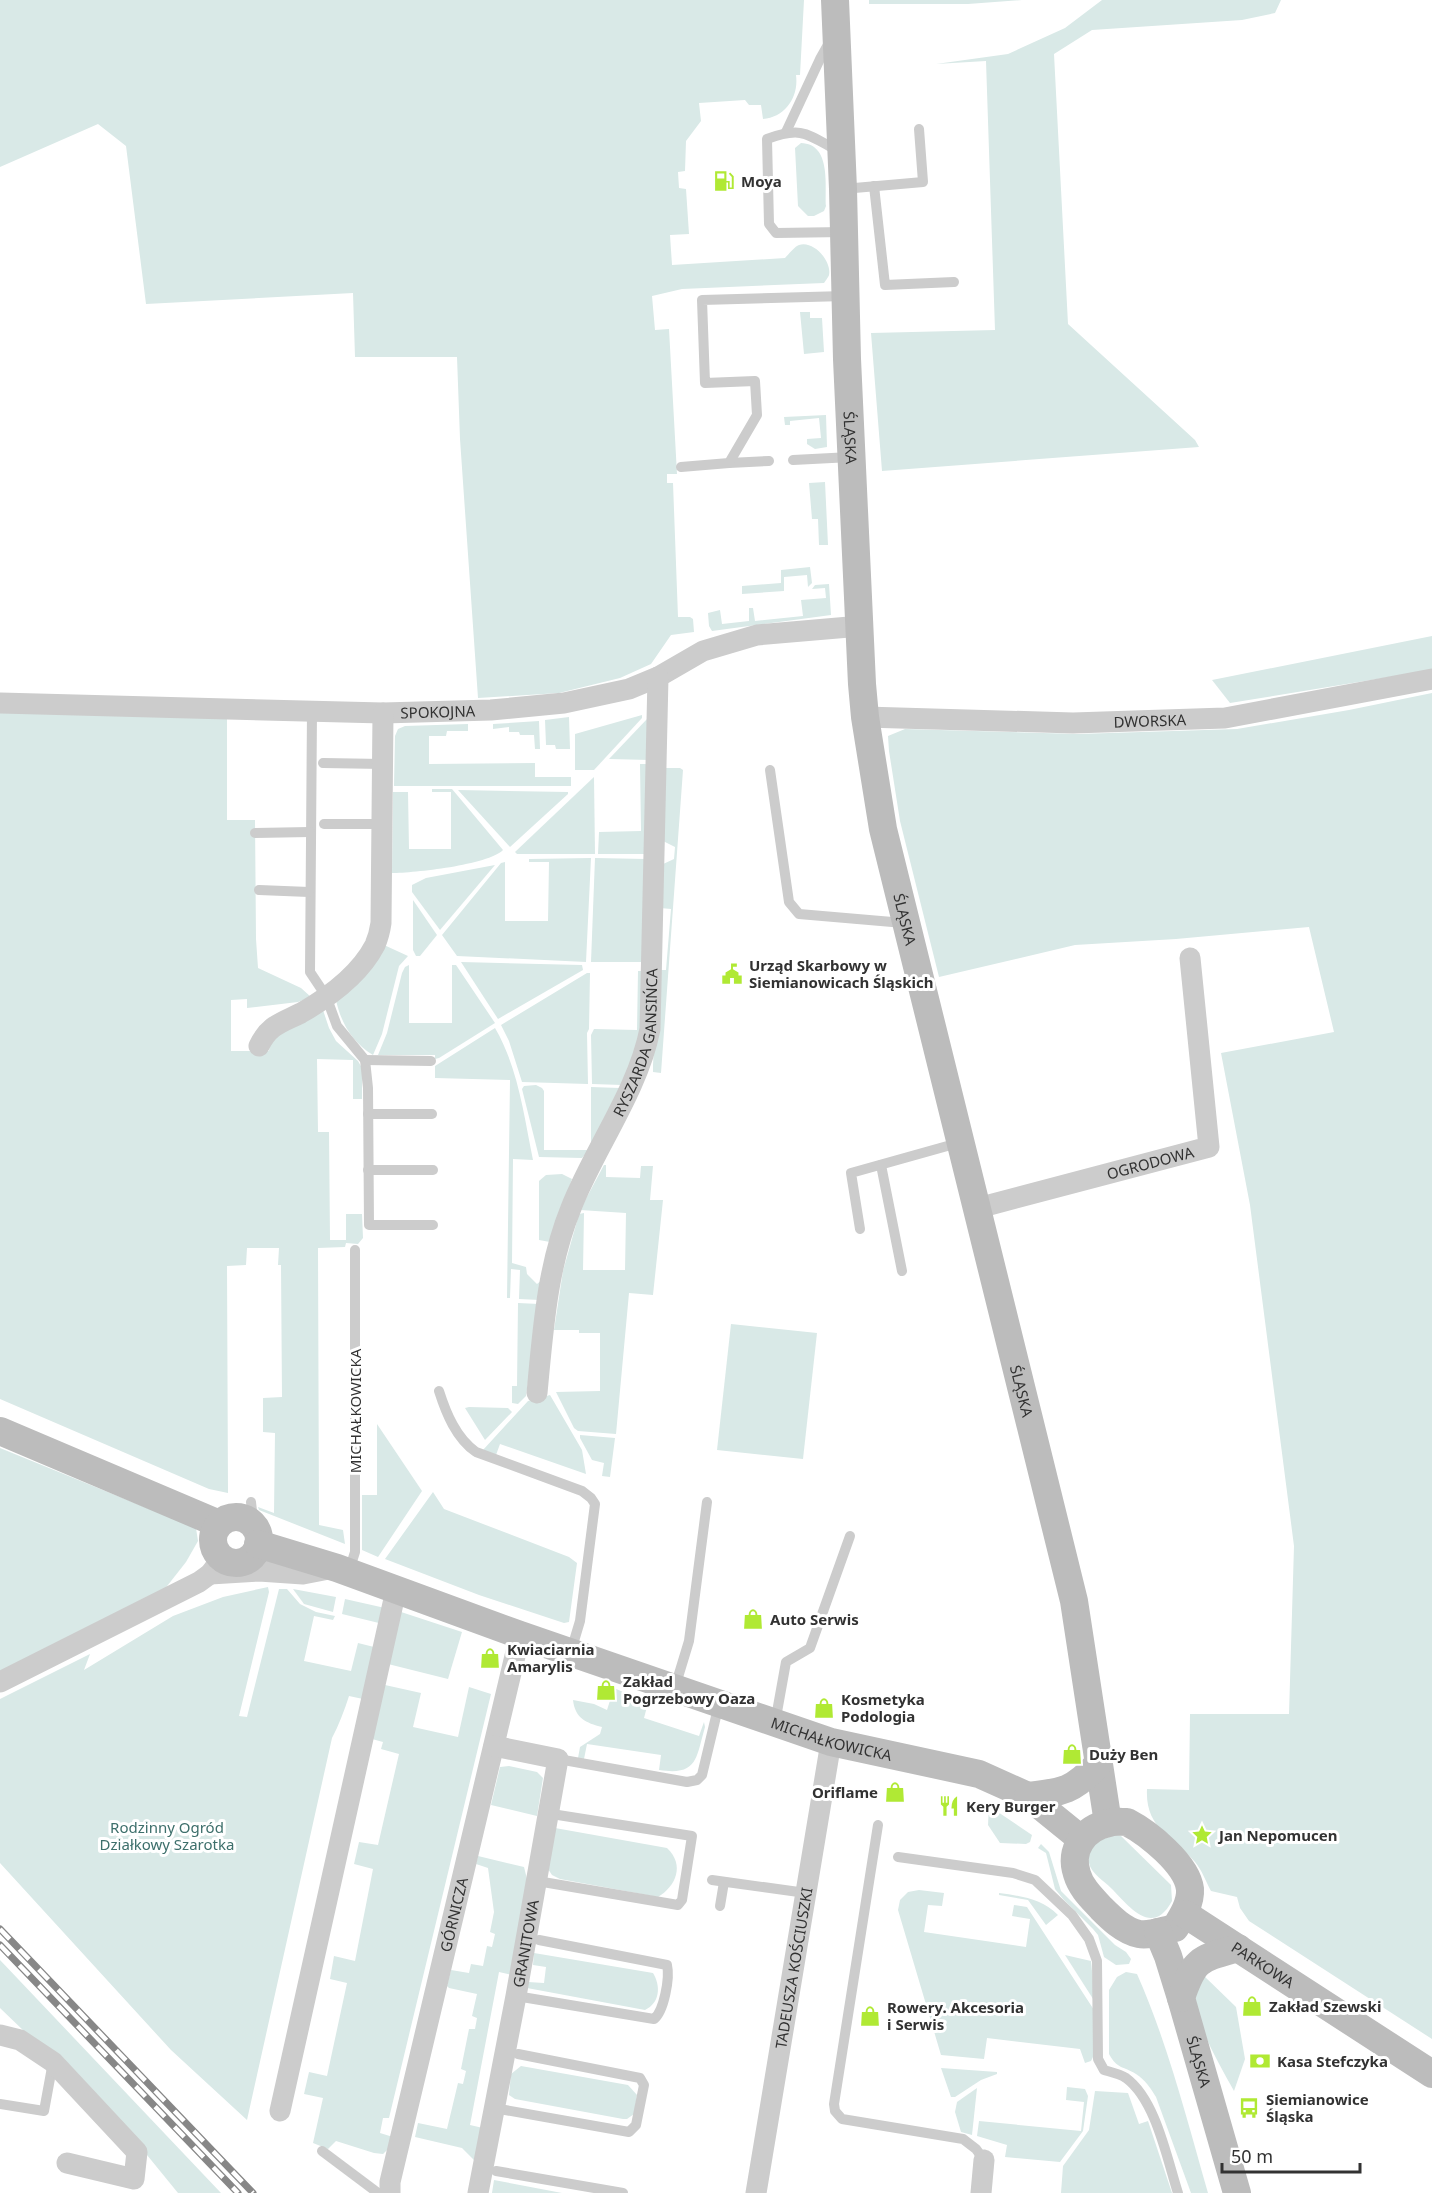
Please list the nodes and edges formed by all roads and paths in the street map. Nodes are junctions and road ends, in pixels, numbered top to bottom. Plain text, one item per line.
1 (835, 0) edge
2 (836, 33) junction
3 (919, 129) dead end
4 (786, 132) junction
5 (841, 152) junction
6 (874, 186) junction
7 (843, 189) junction
8 (844, 232) junction
9 (954, 282) dead end
10 (846, 296) junction
11 (851, 457) junction
12 (793, 460) dead end
13 (770, 461) dead end
14 (729, 463) junction
15 (681, 466) dead end
16 (861, 626) junction
17 (658, 677) junction
18 (1432, 679) edge
19 (0, 703) edge
20 (312, 711) junction
21 (383, 713) junction
22 (865, 717) junction
23 (323, 763) dead end
24 (383, 764) junction
25 (770, 770) dead end
26 (324, 824) dead end
27 (382, 824) junction
28 (310, 831) junction
29 (255, 833) dead end
30 (259, 890) dead end
31 (309, 892) junction
32 (907, 923) junction
33 (1190, 958) dead end
34 (326, 996) junction
35 (259, 1046) dead end
36 (365, 1060) junction
37 (431, 1061) dead end
38 (368, 1113) junction
39 (432, 1114) dead end
40 (962, 1143) junction
41 (881, 1165) junction
42 (368, 1170) junction
43 (433, 1170) dead end
44 (978, 1209) junction
45 (433, 1225) dead end
46 (860, 1229) dead end
47 (355, 1250) dead end
48 (902, 1271) dead end
49 (439, 1391) dead end
50 (537, 1392) dead end
51 (0, 1431) edge
52 (707, 1502) dead end
53 (253, 1522) junction
54 (219, 1524) junction
55 (850, 1536) dead end
56 (216, 1566) junction
57 (343, 1570) junction
58 (396, 1590) junction
59 (520, 1635) junction
60 (571, 1651) junction
61 (0, 1682) edge
62 (675, 1688) junction
63 (719, 1704) junction
64 (775, 1723) junction
65 (831, 1742) junction
66 (494, 1746) junction
67 (558, 1759) junction
68 (1098, 1764) junction
69 (1028, 1796) junction
70 (558, 1815) dead end
71 (1108, 1823) junction
72 (878, 1825) dead end
73 (1081, 1839) junction
74 (898, 1857) dead end
75 (712, 1880) dead end
76 (537, 1881) junction
77 (724, 1882) junction
78 (806, 1893) junction
79 (720, 1906) dead end
80 (1185, 1914) junction
81 (1158, 1932) junction
82 (539, 1940) dead end
83 (1238, 1948) junction
84 (516, 1996) junction
85 (1181, 1998) junction
86 (0, 2035) edge
87 (518, 2054) dead end
88 (53, 2062) junction
89 (1432, 2074) edge
90 (0, 2104) edge
91 (494, 2108) junction
92 (280, 2111) dead end
93 (322, 2151) dead end
94 (984, 2160) joint
95 (67, 2163) dead end
96 (496, 2171) dead end
97 (378, 2193) edge
98 (390, 2193) edge
99 (478, 2193) edge
100 (623, 2193) edge
101 (756, 2193) edge
102 (981, 2193) edge
103 (1178, 2193) edge
104 (1237, 2193) edge

1 - 2 main road, ŚLĄSKA
2 - 4 lane
2 - 5 main road, ŚLĄSKA
3 - 6 lane
4 - 5 lane
4 - 8 lane
5 - 7 main road, ŚLĄSKA
6 - 7 lane
6 - 9 lane
7 - 8 main road, ŚLĄSKA
8 - 10 main road, ŚLĄSKA
10 - 11 main road, ŚLĄSKA
10 - 14 lane
11 - 12 lane
11 - 16 main road, ŚLĄSKA
13 - 14 lane
14 - 15 lane
16 - 17 street, SPOKOJNA
16 - 22 main road, ŚLĄSKA
17 - 21 street, SPOKOJNA
17 - 50 street, RYSZARDA GANSIŃCA
18 - 22 street, DWORSKA
19 - 20 street, SPOKOJNA
20 - 21 street, SPOKOJNA
20 - 28 lane
21 - 24 street
22 - 32 main road, ŚLĄSKA
23 - 24 lane
24 - 27 street
25 - 32 lane
26 - 27 lane
27 - 34 street
28 - 29 lane
28 - 31 lane
30 - 31 lane
31 - 34 lane
32 - 40 main road, ŚLĄSKA
33 - 44 street, OGRODOWA
34 - 35 street
34 - 36 lane
36 - 37 lane
36 - 38 lane
38 - 39 lane
38 - 42 lane
40 - 41 lane
40 - 44 main road, ŚLĄSKA
41 - 46 lane
41 - 48 lane
42 - 43 lane
42 - 45 lane
44 - 68 main road, ŚLĄSKA
47 - 57 lane, MICHAŁKOWICKA
49 - 60 lane
51 - 54 main road
52 - 62 lane
53 - 54 main road
53 - 56 main road
53 - 57 main road, MICHAŁKOWICKA
54 - 56 main road
55 - 64 lane
56 - 57 street
56 - 61 street
57 - 58 main road, MICHAŁKOWICKA
58 - 59 main road, MICHAŁKOWICKA
58 - 92 street
59 - 60 main road, MICHAŁKOWICKA
59 - 66 street, GÓRNICZA
60 - 62 main road, MICHAŁKOWICKA
62 - 63 main road, MICHAŁKOWICKA
63 - 64 main road, MICHAŁKOWICKA
63 - 67 lane
64 - 65 main road, MICHAŁKOWICKA
65 - 69 main road, MICHAŁKOWICKA
65 - 78 street, TADEUSZA KOŚCIUSZKI
66 - 67 street
66 - 98 street, GÓRNICZA
67 - 76 street, GRANITOWA
68 - 69 main road
68 - 71 main road, ŚLĄSKA
69 - 73 main road, MICHAŁKOWICKA
70 - 76 lane
71 - 73 main road
71 - 80 main road
72 - 94 lane
73 - 81 main road
74 - 103 lane
75 - 77 lane
76 - 84 street, GRANITOWA
77 - 78 lane
77 - 79 lane
78 - 101 street, TADEUSZA KOŚCIUSZKI
80 - 81 main road
80 - 83 main road, PARKOWA
81 - 85 main road, ŚLĄSKA
82 - 84 lane
83 - 85 main road
83 - 89 main road, PARKOWA
84 - 91 street, GRANITOWA
85 - 104 main road, ŚLĄSKA
86 - 88 street
87 - 91 lane
88 - 90 lane
88 - 95 street
91 - 99 street, GRANITOWA
93 - 97 lane
94 - 102 street
96 - 100 lane

